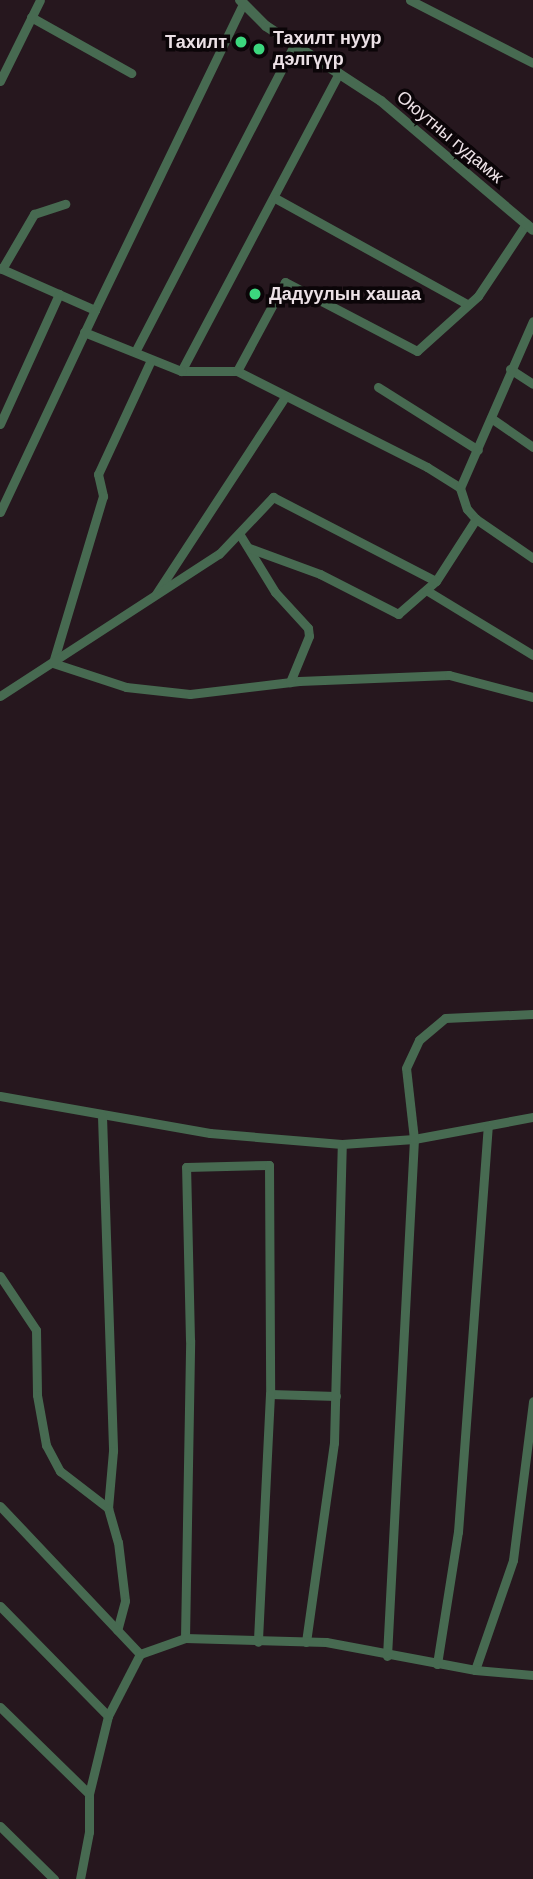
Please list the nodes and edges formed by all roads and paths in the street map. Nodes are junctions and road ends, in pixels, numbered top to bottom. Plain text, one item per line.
1 (40, 0) edge
2 (410, 0) edge
3 (242, 2) edge
4 (32, 17) junction
5 (294, 45) junction
6 (533, 63) edge
7 (131, 73) dead end
8 (339, 74) junction
9 (0, 81) edge
10 (275, 198) junction
11 (65, 204) dead end
12 (530, 227) edge
13 (1, 269) edge
14 (59, 294) junction
15 (467, 304) junction
16 (95, 310) junction
17 (533, 321) edge
18 (84, 332) junction
19 (135, 352) junction
20 (151, 360) junction
21 (510, 369) junction
22 (181, 371) junction
23 (237, 371) junction
24 (533, 384) edge
25 (378, 387) dead end
26 (285, 397) junction
27 (491, 418) junction
28 (0, 425) edge
29 (533, 447) edge
30 (478, 450) junction
31 (460, 488) junction
32 (0, 512) edge
33 (476, 519) junction
34 (240, 535) junction
35 (248, 548) junction
36 (533, 558) edge
37 (436, 581) junction
38 (426, 590) junction
39 (153, 597) junction
40 (533, 655) edge
41 (53, 663) junction
42 (290, 682) junction
43 (0, 696) edge
44 (533, 697) edge
45 (533, 1014) edge
46 (0, 1096) edge
47 (102, 1116) junction
48 (533, 1117) edge
49 (488, 1128) junction
50 (414, 1139) junction
51 (342, 1144) junction
52 (0, 1276) edge
53 (270, 1394) junction
54 (337, 1396) junction
55 (533, 1401) edge
56 (0, 1507) edge
57 (108, 1508) junction
58 (0, 1606) edge
59 (117, 1630) junction
60 (185, 1638) junction
61 (258, 1642) junction
62 (306, 1642) junction
63 (140, 1654) junction
64 (387, 1656) junction
65 (437, 1664) junction
66 (475, 1670) junction
67 (533, 1675) edge
68 (0, 1707) edge
69 (108, 1716) junction
70 (89, 1794) junction
71 (0, 1826) edge
72 (54, 1879) edge
73 (80, 1879) edge

1 - 4 street
2 - 6 street
3 - 5 street, Оюутны гудамж
3 - 16 street
4 - 7 street
4 - 9 street
5 - 8 street, Оюутны гудамж
5 - 19 street
8 - 10 street
8 - 12 street, Оюутны гудамж
10 - 15 street
10 - 22 street
11 - 13 street
12 - 15 street
13 - 14 street
14 - 16 street
14 - 28 street
15 - 23 street
16 - 18 street
17 - 21 street
18 - 19 street
18 - 32 street
19 - 20 street
20 - 22 street
20 - 41 street
21 - 24 street
21 - 27 street
22 - 23 street
23 - 26 street
25 - 30 street
26 - 31 street
26 - 39 street
27 - 29 street
27 - 30 street
30 - 31 street
31 - 33 street
33 - 36 street
33 - 37 street
34 - 35 street
34 - 37 street
34 - 39 street
35 - 38 street
35 - 42 street
37 - 38 street
38 - 40 street
39 - 41 street
41 - 42 street
41 - 43 street
42 - 44 street
45 - 50 street
46 - 47 street
47 - 51 street
47 - 57 street
48 - 49 street
49 - 50 street
49 - 65 street
50 - 51 street
50 - 64 street
51 - 54 street
52 - 57 street
53 - 54 street
53 - 60 street
53 - 61 street
54 - 62 street
55 - 66 street
56 - 59 street
57 - 59 street
58 - 69 street
59 - 63 street
60 - 61 street
60 - 63 street
61 - 62 street
62 - 64 street
63 - 69 street
64 - 65 street
65 - 66 street
66 - 67 street
68 - 70 street
69 - 70 street
70 - 73 street
71 - 72 street

